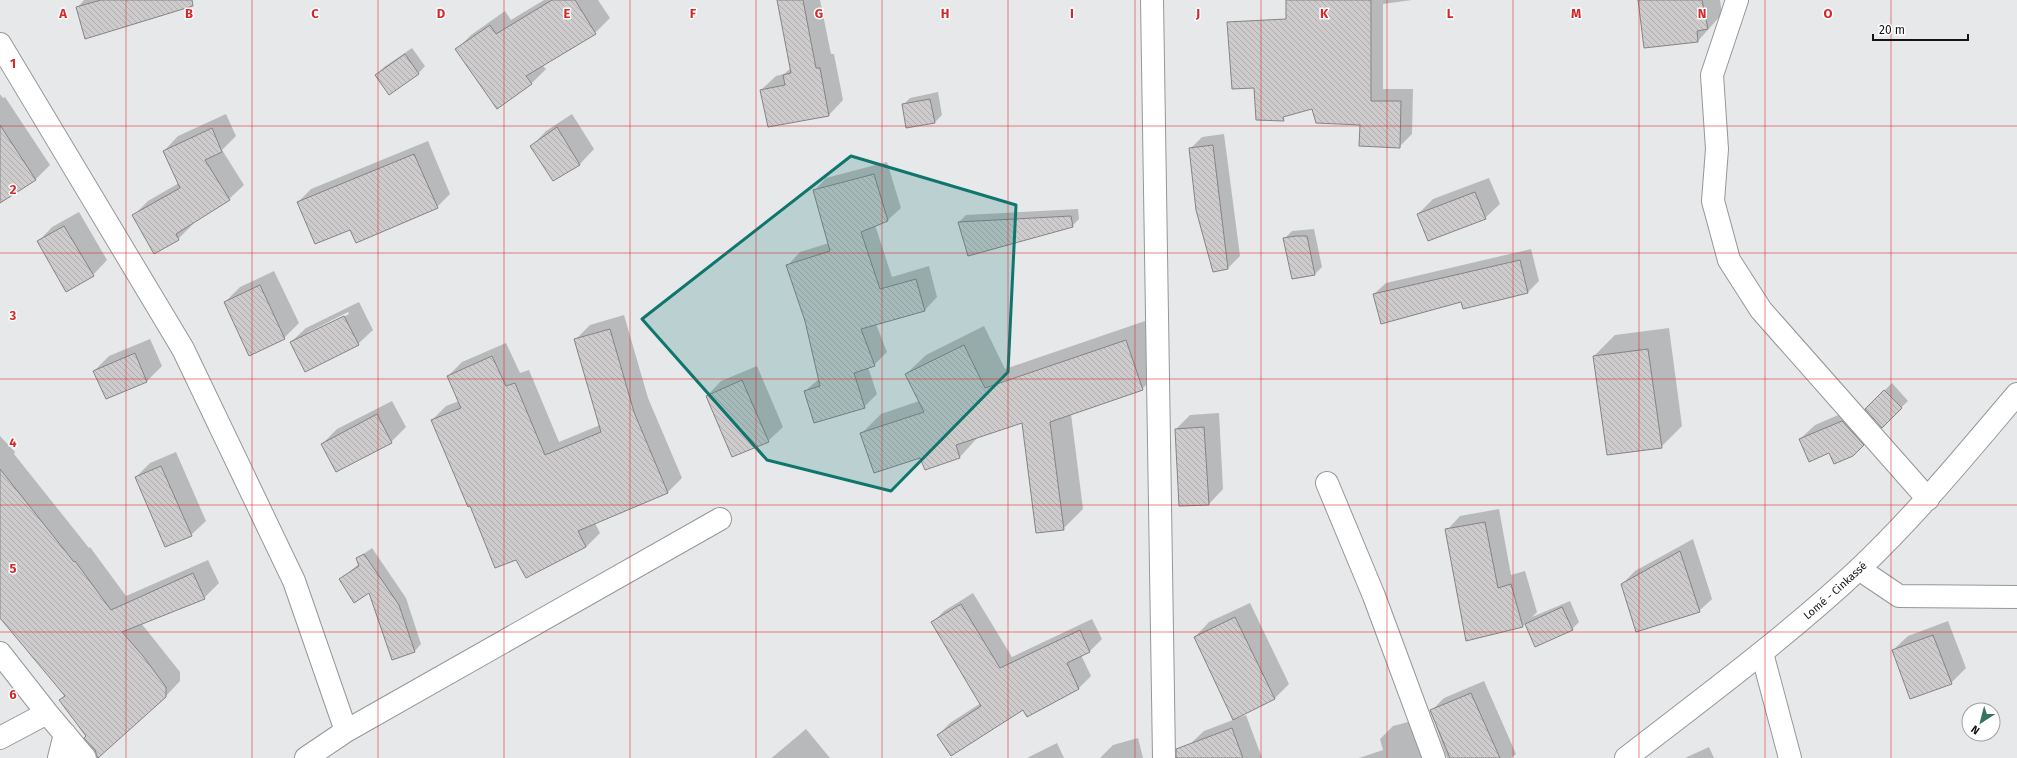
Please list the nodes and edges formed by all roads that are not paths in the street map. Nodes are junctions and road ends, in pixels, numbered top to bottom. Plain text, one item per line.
1 (1152, 0) edge
2 (1737, 0) edge
3 (0, 44) edge
4 (2017, 394) edge
5 (1327, 483) dead end
6 (1928, 499) junction
7 (720, 519) dead end
8 (1859, 569) junction
9 (2017, 597) edge
10 (0, 653) edge
11 (1762, 653) junction
12 (47, 713) junction
13 (346, 731) junction
14 (65, 734) junction
15 (0, 738) edge
16 (59, 758) edge
17 (85, 758) edge
18 (306, 758) edge
19 (1164, 758) edge
20 (1434, 758) edge
21 (1626, 758) edge
22 (1790, 758) edge

1 - 19 main road
2 - 6 main road
3 - 13 main road
4 - 6 main road, Lomé - Cinkassé
5 - 20 main road
6 - 8 main road, Lomé - Cinkassé
7 - 13 main road
8 - 9 main road
8 - 11 main road, Lomé - Cinkassé
10 - 12 main road
11 - 21 main road, Lomé - Cinkassé
11 - 22 main road
12 - 14 main road
12 - 15 main road
13 - 18 main road
14 - 16 main road
14 - 17 main road

